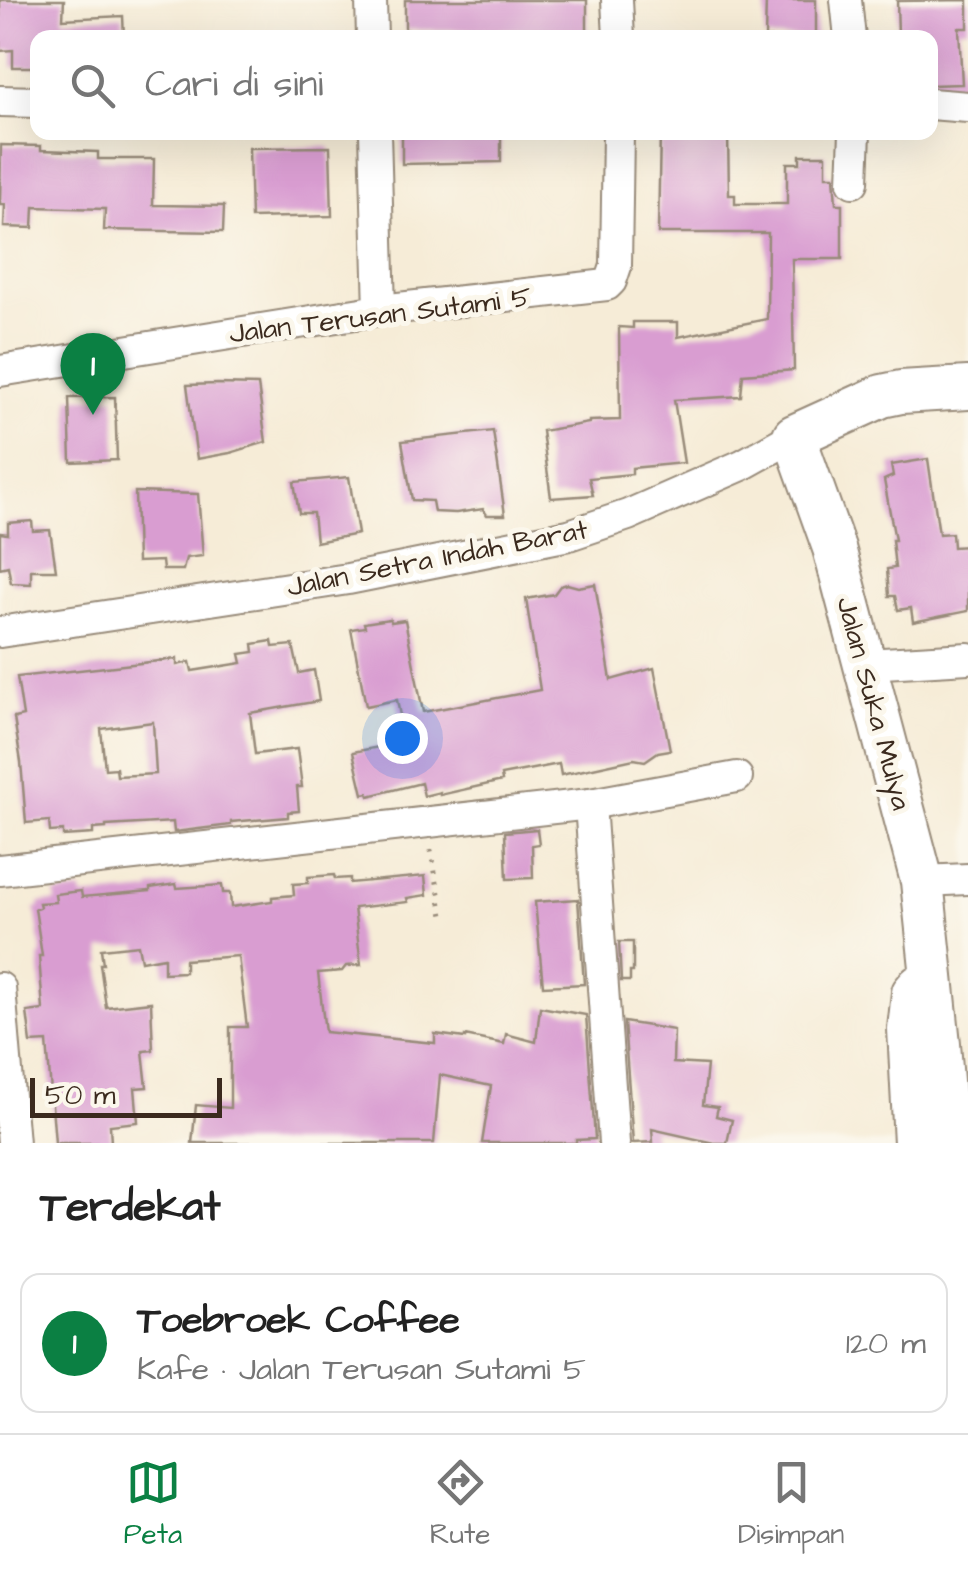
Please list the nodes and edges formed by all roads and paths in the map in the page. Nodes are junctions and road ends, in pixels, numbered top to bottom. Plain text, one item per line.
1 (371, 0) edge
2 (617, 0) edge
3 (846, 0) edge
4 (372, 30) edge
5 (618, 30) edge
6 (849, 30) edge
7 (0, 101) edge
8 (30, 102) edge
9 (938, 105) edge
10 (968, 107) edge
11 (374, 140) edge
12 (618, 140) edge
13 (855, 140) edge
14 (854, 182) dead end
15 (380, 310) junction
16 (0, 371) edge
17 (968, 388) edge
18 (794, 436) junction
19 (0, 632) edge
20 (968, 658) edge
21 (866, 664) junction
22 (737, 777) dead end
23 (590, 804) junction
24 (425, 822) junction
25 (0, 870) edge
26 (968, 879) edge
27 (922, 881) junction
28 (444, 922) dead end
29 (931, 977) junction
30 (0, 988) edge
31 (956, 1098) edge
32 (13, 1143) edge
33 (614, 1143) edge
34 (914, 1143) edge
35 (947, 1143) edge

1 - 4 street
2 - 5 street
3 - 6 street
7 - 8 street
9 - 10 street
11 - 15 street
12 - 15 street, Jalan Terusan Sutami 5
13 - 14 street
15 - 16 street, Jalan Terusan Sutami 5
17 - 18 street, Jalan Setra Indah Barat
18 - 19 street, Jalan Setra Indah Barat
18 - 21 street, Jalan Suka Mulya
20 - 21 street
21 - 27 street, Jalan Suka Mulya
22 - 23 street
23 - 24 street
23 - 33 street
24 - 25 street
24 - 28 path
26 - 27 street
27 - 29 street, Jalan Suka Mulya
29 - 31 street, Jalan Suka Mulya
29 - 34 street
30 - 32 street
31 - 35 street, Jalan Suka Mulya

